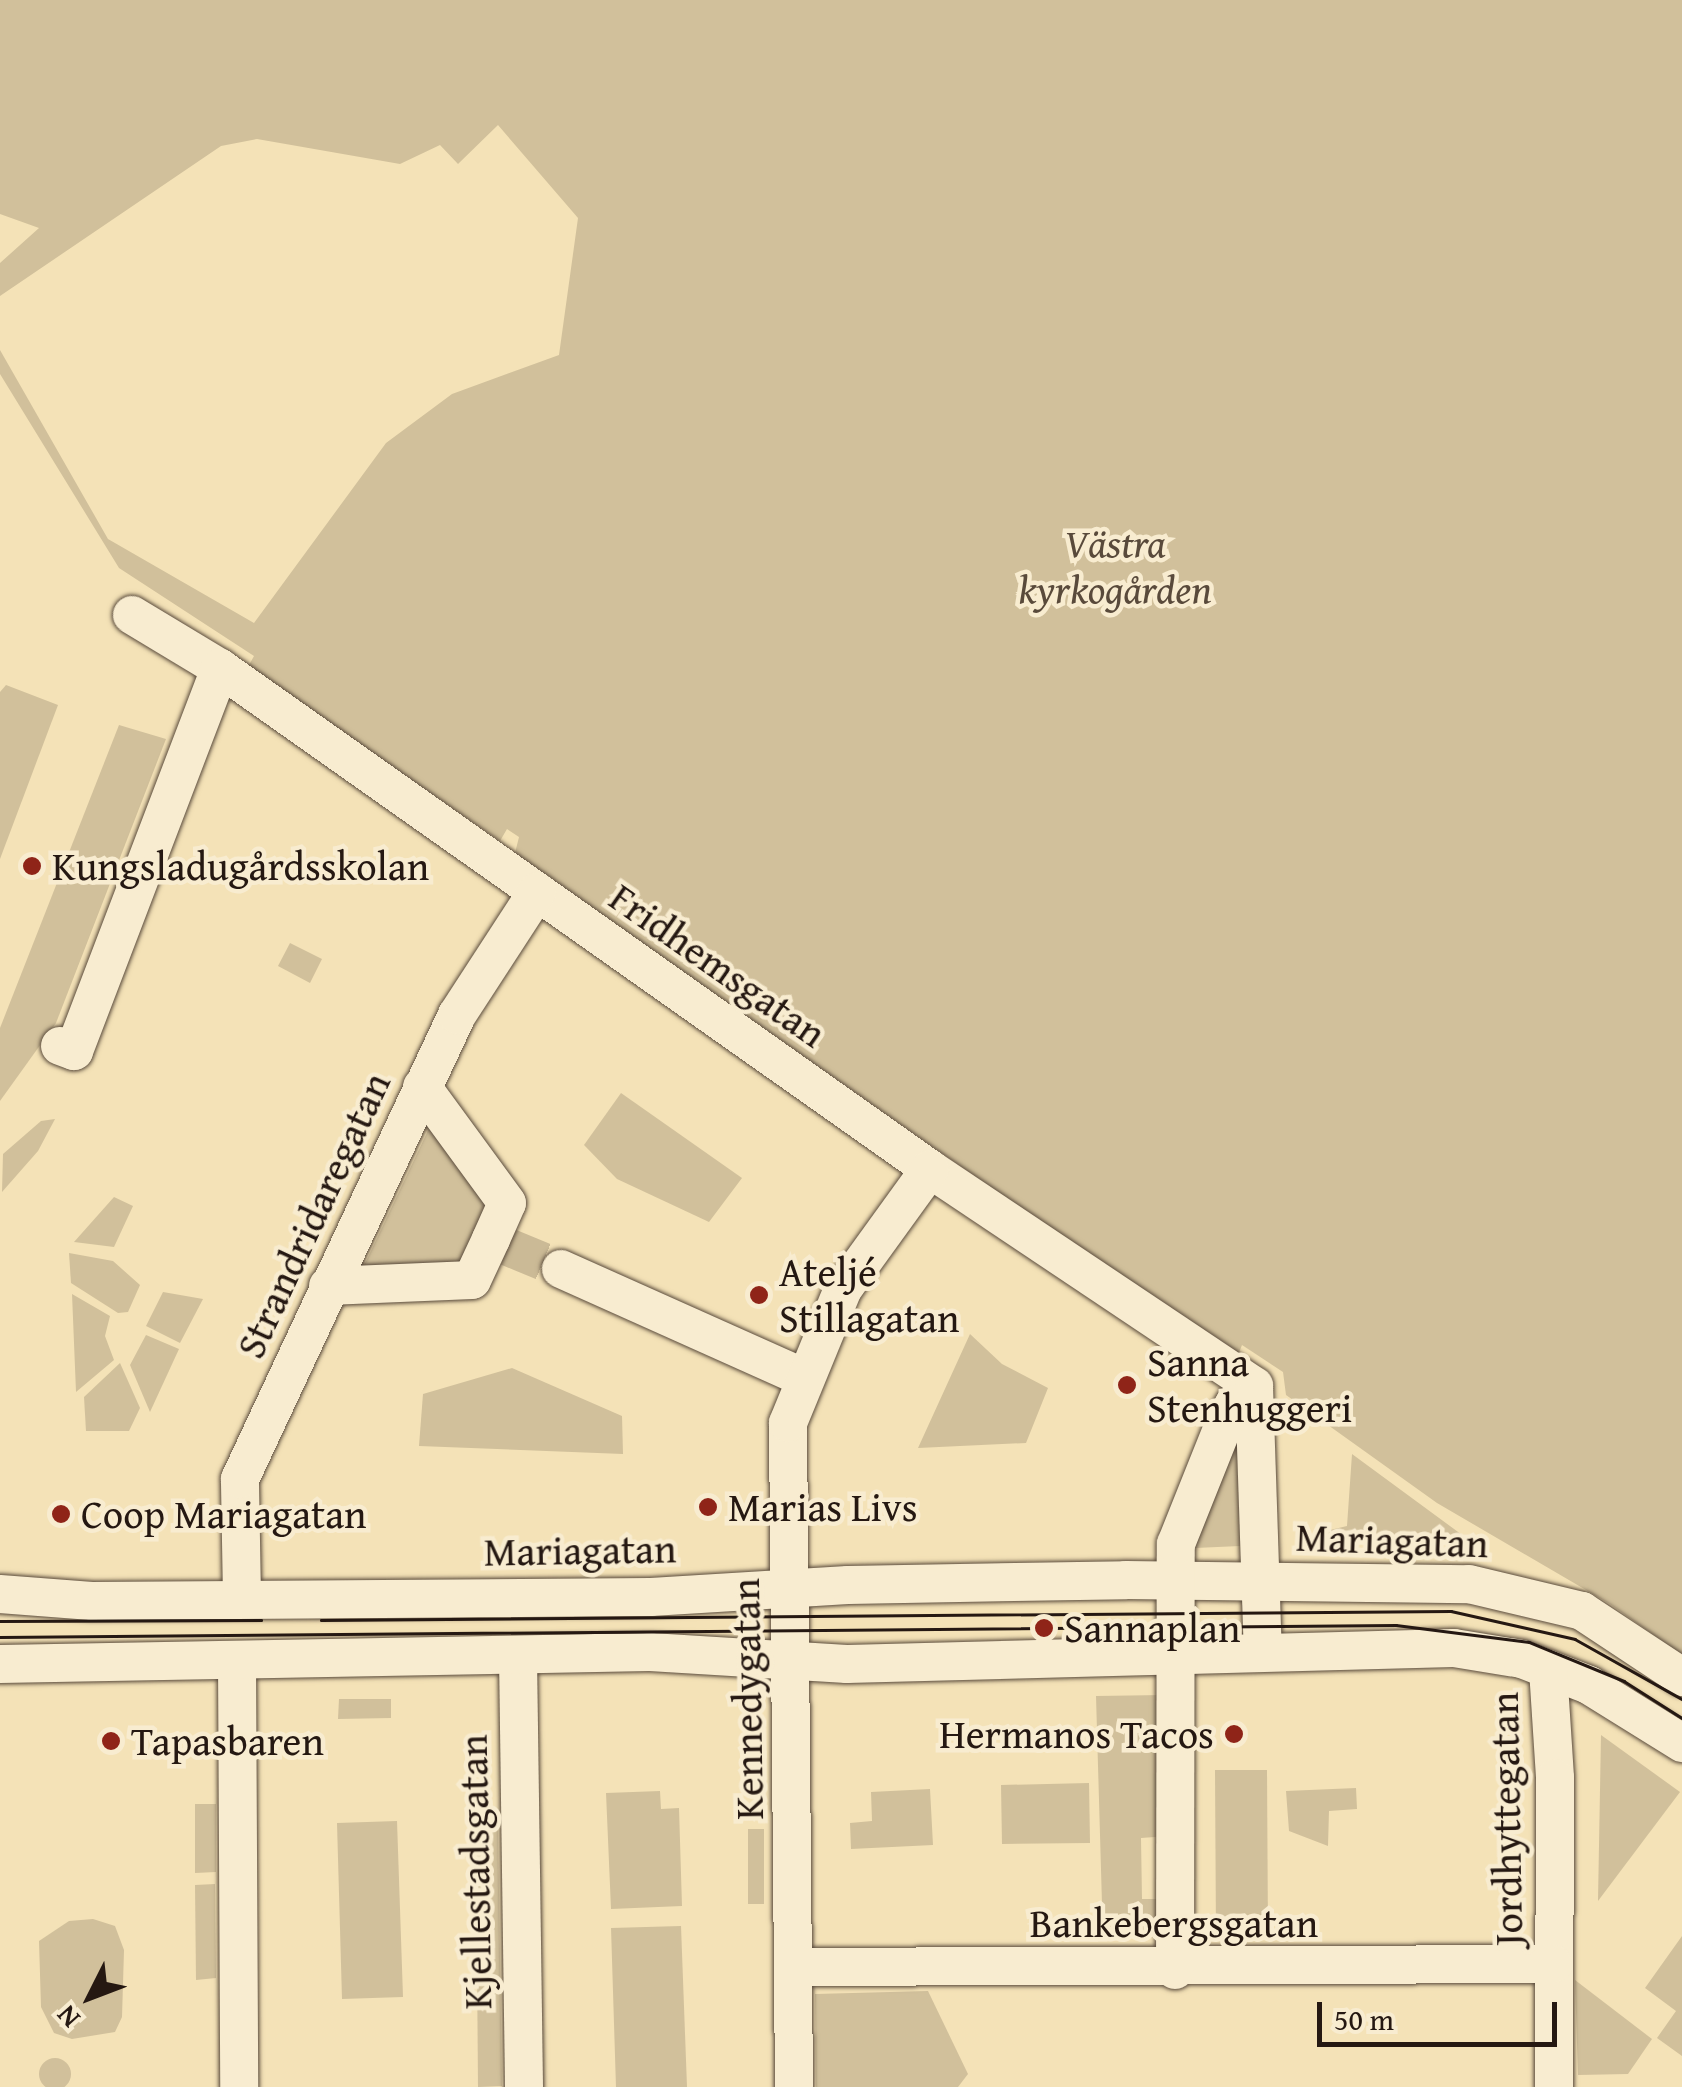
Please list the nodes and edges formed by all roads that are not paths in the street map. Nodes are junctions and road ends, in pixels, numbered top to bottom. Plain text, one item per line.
1 (132, 615) dead end
2 (220, 668) junction
3 (537, 892) junction
4 (60, 1046) dead end
5 (422, 1088) junction
6 (930, 1169) junction
7 (561, 1269) tunnel mouth
8 (328, 1286) junction
9 (802, 1377) junction
10 (1254, 1396) junction
11 (1176, 1580) junction
12 (1264, 1581) junction
13 (790, 1588) junction
14 (0, 1594) edge
15 (242, 1598) junction
16 (1263, 1652) junction
17 (518, 1656) junction
18 (1178, 1657) junction
19 (238, 1660) junction
20 (0, 1664) edge
21 (794, 1665) junction
22 (1548, 1669) junction
23 (1682, 1676) edge
24 (1682, 1743) edge
25 (1553, 1964) junction
26 (794, 1967) junction
27 (1175, 1970) junction
28 (239, 2087) edge
29 (524, 2087) edge
30 (794, 2087) edge
31 (1554, 2087) edge

1 - 2 street, Fridhemsgatan
2 - 3 street, Fridhemsgatan
2 - 4 street
3 - 5 street, Strandridaregatan
3 - 6 street, Fridhemsgatan
5 - 8 street, Strandridaregatan
5 - 8 street
6 - 9 street, Kennedygatan
6 - 10 street, Fridhemsgatan
7 - 9 street
8 - 15 street, Strandridaregatan
9 - 13 street, Kennedygatan
10 - 11 street
10 - 12 street
11 - 12 street, Mariagatan
11 - 13 street, Mariagatan
11 - 18 street
12 - 16 street
12 - 23 street, Mariagatan
13 - 15 street, Mariagatan
13 - 21 street, Kennedygatan
14 - 15 street, Mariagatan
16 - 18 street
16 - 22 street
17 - 19 street
17 - 21 street
17 - 29 street, Kjellestadsgatan
18 - 21 street
18 - 27 street
19 - 20 street
19 - 28 street
21 - 26 street, Kennedygatan
22 - 24 street
22 - 25 street, Jordhyttegatan
25 - 27 street, Bankebergsgatan
25 - 31 street, Jordhyttegatan
26 - 27 street, Bankebergsgatan
26 - 30 street, Kennedygatan

